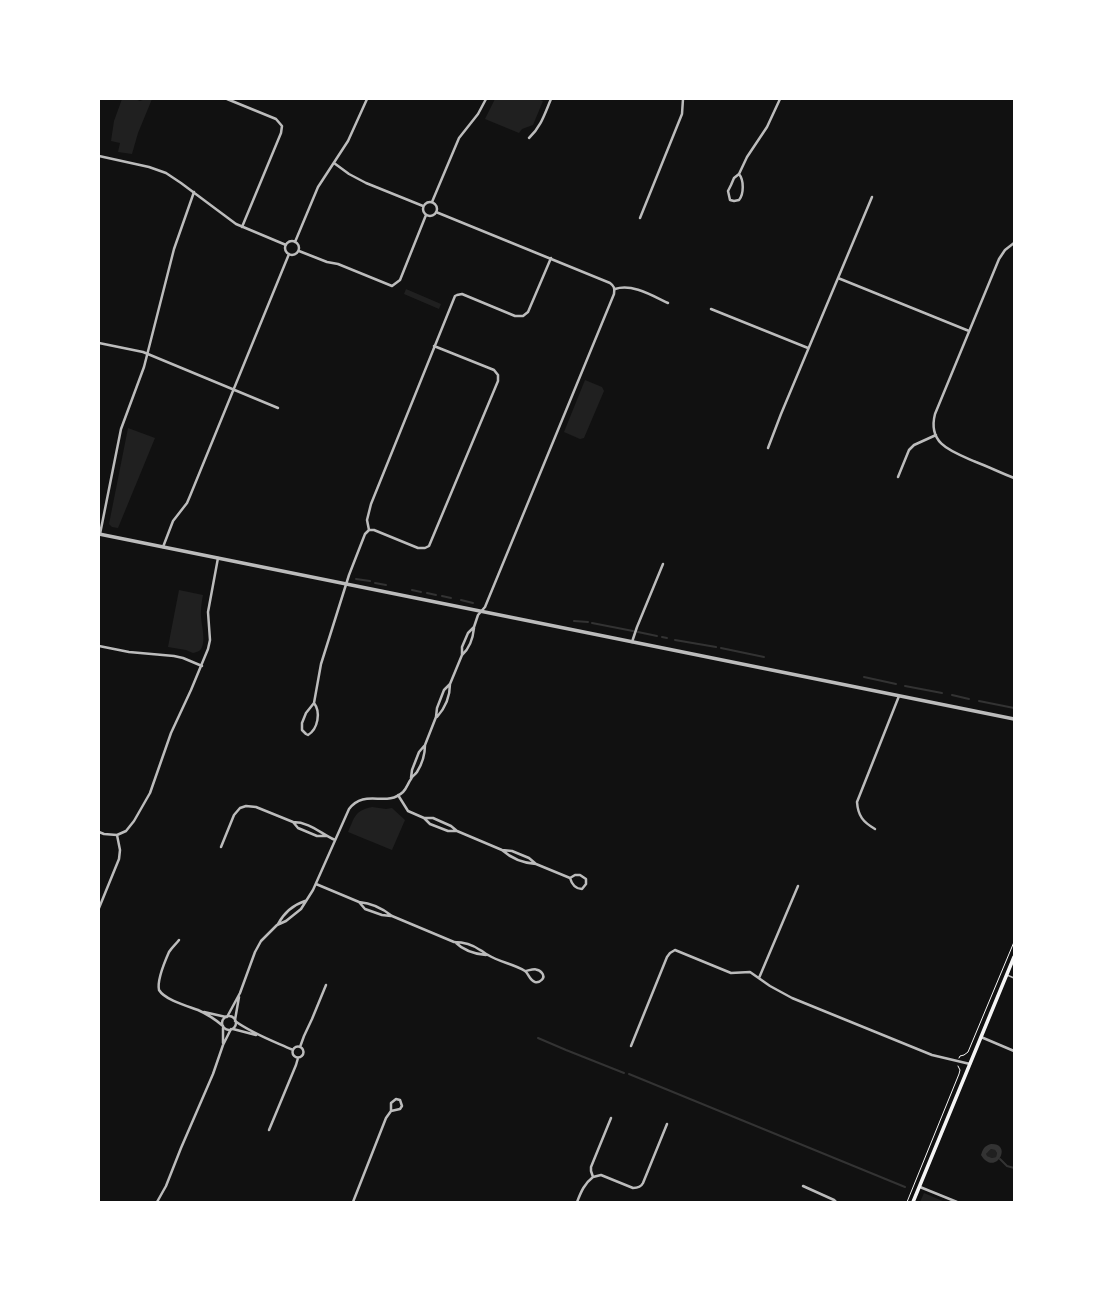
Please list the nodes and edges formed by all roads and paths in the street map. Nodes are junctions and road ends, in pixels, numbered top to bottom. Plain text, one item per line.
1 (227, 99) edge
2 (368, 99) edge
3 (486, 99) edge
4 (551, 99) edge
5 (683, 99) edge
6 (780, 99) edge
7 (233, 100) edge
8 (529, 138) dead end
9 (99, 156) edge
10 (334, 163) junction
11 (739, 174) junction
12 (194, 192) junction
13 (872, 197) dead end
14 (432, 202) junction
15 (423, 206) junction
16 (436, 212) junction
17 (426, 215) junction
18 (640, 218) dead end
19 (242, 227) junction
20 (294, 242) junction
21 (1014, 243) edge
22 (286, 245) junction
23 (298, 251) junction
24 (289, 254) junction
25 (550, 258) junction
26 (838, 278) junction
27 (615, 289) junction
28 (668, 303) dead end
29 (711, 309) dead end
30 (969, 331) junction
31 (99, 342) edge
32 (434, 346) junction
33 (808, 348) junction
34 (148, 355) junction
35 (234, 390) junction
36 (278, 408) dead end
37 (936, 435) junction
38 (768, 448) dead end
39 (898, 477) dead end
40 (1014, 478) edge
41 (369, 530) junction
42 (99, 534) edge
43 (163, 547) junction
44 (218, 558) junction
45 (663, 564) dead end
46 (346, 584) junction
47 (482, 611) junction
48 (474, 627) junction
49 (632, 642) junction
50 (99, 646) edge
51 (462, 656) junction
52 (202, 666) junction
53 (450, 684) junction
54 (899, 695) junction
55 (314, 703) junction
56 (436, 717) junction
57 (1014, 719) edge
58 (425, 745) junction
59 (411, 778) junction
60 (398, 795) junction
61 (424, 818) junction
62 (293, 822) junction
63 (875, 829) dead end
64 (99, 832) edge
65 (457, 832) junction
66 (117, 835) junction
67 (327, 836) junction
68 (335, 840) junction
69 (221, 847) dead end
70 (502, 850) junction
71 (536, 864) junction
72 (570, 878) junction
73 (316, 884) junction
74 (798, 886) dead end
75 (305, 900) junction
76 (359, 902) junction
77 (99, 905) edge
78 (392, 916) junction
79 (277, 925) junction
80 (180, 940) dead end
81 (454, 942) junction
82 (1014, 942) edge
83 (487, 955) junction
84 (1014, 957) edge
85 (525, 971) junction
86 (1007, 975) junction
87 (759, 978) junction
88 (1014, 978) edge
89 (326, 985) dead end
90 (240, 993) junction
91 (199, 1011) junction
92 (227, 1017) junction
93 (235, 1020) junction
94 (223, 1026) junction
95 (232, 1029) junction
96 (260, 1036) junction
97 (981, 1036) junction
98 (223, 1045) junction
99 (631, 1046) dead end
100 (300, 1048) junction
101 (293, 1050) junction
102 (1013, 1051) edge
103 (960, 1056) dead end
104 (298, 1058) junction
105 (970, 1064) junction
106 (957, 1065) dead end
107 (391, 1110) junction
108 (611, 1118) dead end
109 (667, 1124) dead end
110 (269, 1130) dead end
111 (593, 1177) junction
112 (803, 1186) dead end
113 (920, 1187) junction
114 (159, 1201) edge
115 (352, 1202) edge
116 (577, 1202) edge
117 (836, 1202) edge
118 (907, 1202) edge
119 (913, 1202) edge
120 (957, 1202) edge

1 - 7 street
2 - 10 street
3 - 14 street
4 - 8 street
5 - 18 street
6 - 11 street
7 - 19 street
9 - 12 street
10 - 15 street
10 - 20 street
11 - 11 street
12 - 19 street
12 - 34 street
13 - 26 street
14 - 15 street
14 - 16 street
15 - 17 street
16 - 17 street
16 - 25 street
17 - 23 street
19 - 22 street
20 - 22 street
20 - 23 street
21 - 30 street
22 - 24 street
23 - 24 street
24 - 35 street
25 - 27 street
25 - 32 street
26 - 30 street
26 - 33 street
27 - 28 street
27 - 47 street
29 - 33 street
30 - 37 street
31 - 34 street
32 - 41 street
32 - 41 street
33 - 38 street
34 - 35 street
34 - 42 street
35 - 36 street
35 - 43 street
37 - 39 street
37 - 40 street
41 - 46 street
42 - 43 street
43 - 44 street
44 - 46 street
44 - 52 street
45 - 49 street
46 - 47 street
46 - 55 street
47 - 48 street
47 - 49 street
48 - 51 street
48 - 51 street
49 - 54 street
50 - 52 street
51 - 53 street
52 - 66 street
53 - 56 street
53 - 56 street
54 - 57 street
54 - 63 street
55 - 55 street
56 - 58 street
58 - 59 street
58 - 59 street
59 - 60 street
60 - 61 street
60 - 68 street
61 - 65 street
61 - 65 street
62 - 67 street
62 - 67 street
62 - 69 street
64 - 66 street
65 - 70 street
66 - 77 street
67 - 68 street
68 - 73 street
70 - 71 street
70 - 71 street
71 - 72 street
72 - 72 street
73 - 75 street
73 - 76 street
74 - 87 street
75 - 79 street
75 - 79 street
76 - 78 street
76 - 78 street
78 - 81 street
79 - 90 street
80 - 91 street
81 - 83 street
81 - 83 street
82 - 103 path
83 - 85 street
84 - 86 main road
85 - 85 street
86 - 88 lane
86 - 97 main road
87 - 99 street
87 - 105 street
89 - 100 street
90 - 92 street
90 - 93 street
91 - 92 street
91 - 94 street
92 - 93 street
92 - 94 street
93 - 95 street
93 - 96 street
94 - 95 street
94 - 98 street
95 - 96 street
95 - 98 street
96 - 101 street
97 - 102 street
97 - 105 main road
98 - 114 street
100 - 101 street
100 - 104 street
101 - 104 street
104 - 110 street
105 - 113 main road
106 - 118 path
107 - 107 street
107 - 115 street
108 - 111 street
109 - 111 street
111 - 116 street
112 - 117 street
113 - 119 main road
113 - 120 street

